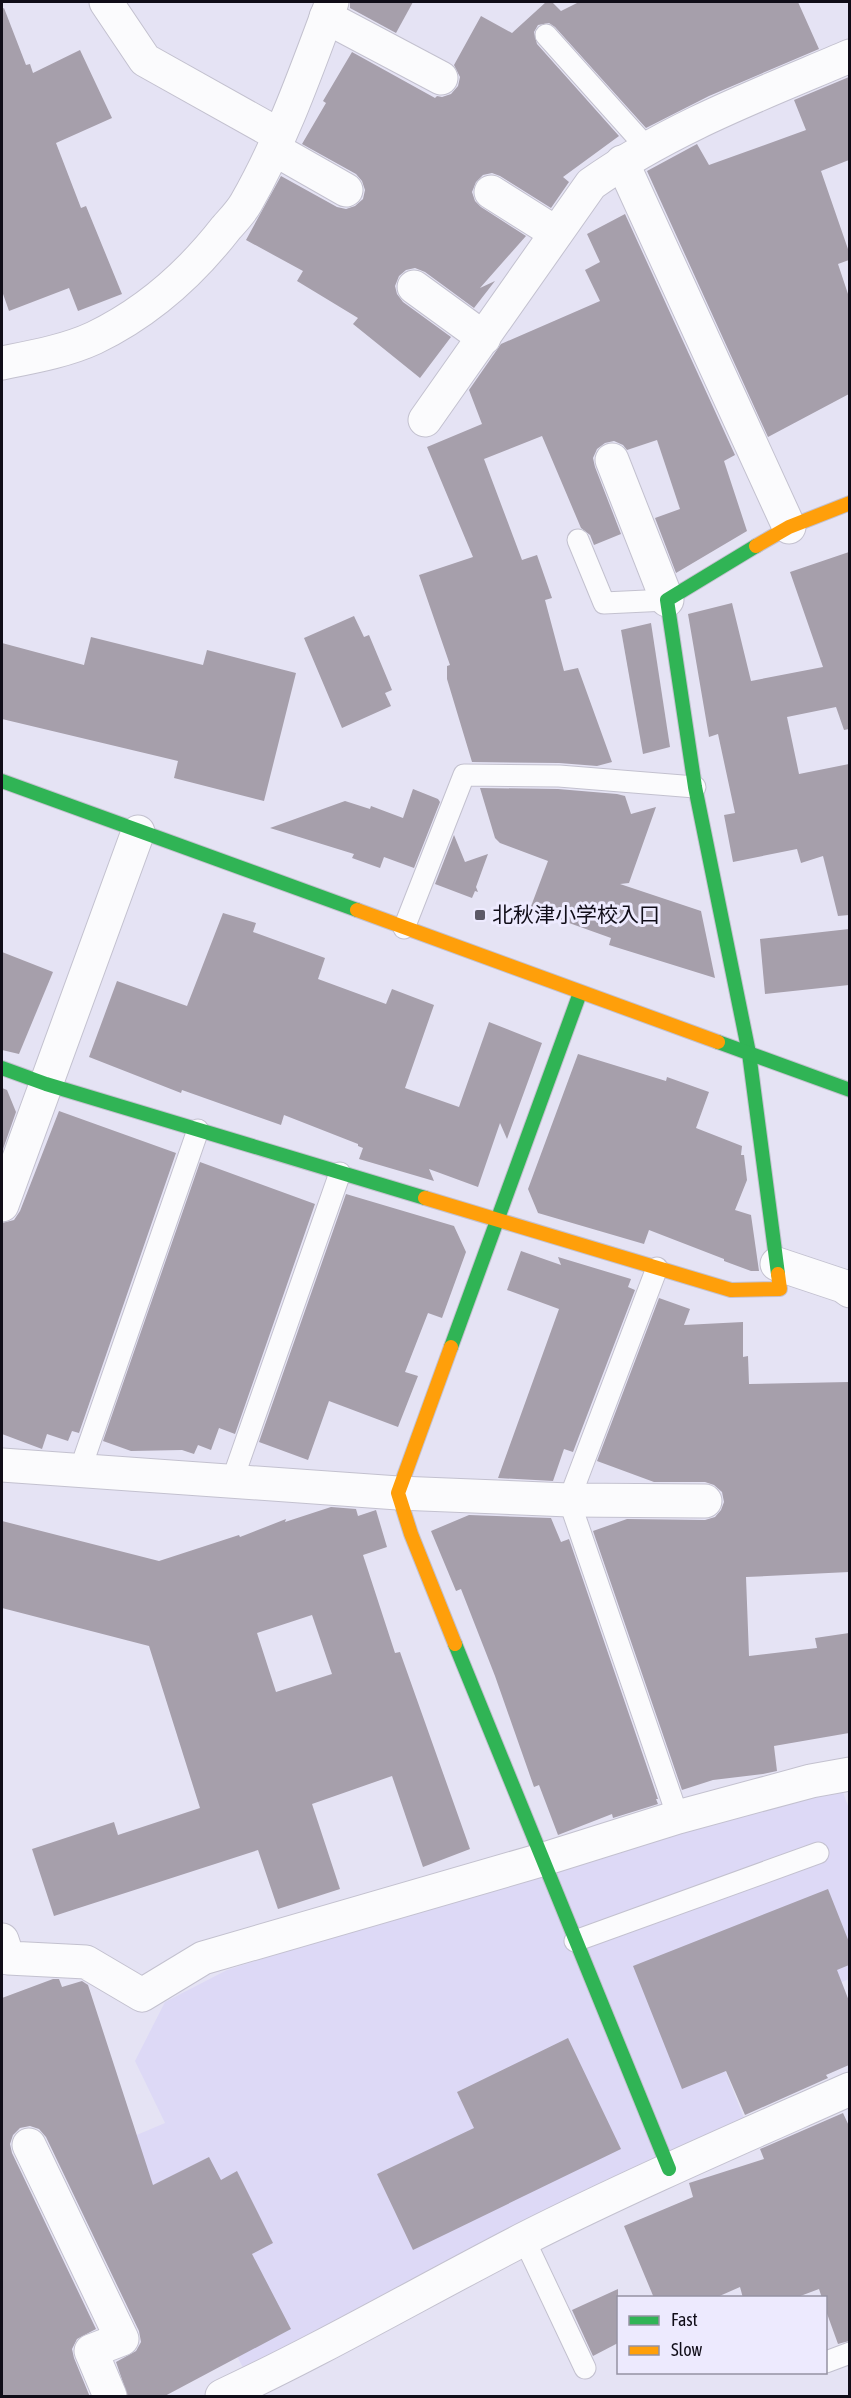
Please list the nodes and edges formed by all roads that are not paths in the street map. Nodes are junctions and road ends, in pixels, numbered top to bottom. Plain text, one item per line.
1 (106, 2) edge
2 (329, 9) edge
3 (546, 35) dead end
4 (849, 56) edge
5 (441, 78) dead end
6 (277, 142) junction
7 (635, 155) junction
8 (346, 190) dead end
9 (491, 192) dead end
10 (556, 234) junction
11 (414, 287) dead end
12 (484, 338) junction
13 (2, 363) edge
14 (426, 420) dead end
15 (612, 460) dead end
16 (849, 503) edge
17 (789, 527) junction
18 (578, 540) dead end
19 (667, 600) junction
20 (2, 782) edge
21 (695, 787) junction
22 (138, 832) junction
23 (404, 928) junction
24 (580, 993) junction
25 (749, 1053) junction
26 (2, 1068) edge
27 (46, 1084) junction
28 (849, 1090) edge
29 (198, 1130) junction
30 (340, 1173) junction
31 (2, 1205) edge
32 (498, 1221) junction
33 (777, 1264) junction
34 (657, 1268) junction
35 (849, 1291) edge
36 (2, 1465) edge
37 (80, 1470) junction
38 (232, 1481) junction
39 (398, 1493) junction
40 (569, 1500) junction
41 (705, 1501) dead end
42 (849, 1774) edge
43 (678, 1817) junction
44 (818, 1853) dead end
45 (542, 1860) junction
46 (2, 1940) edge
47 (575, 1941) junction
48 (849, 2089) edge
49 (29, 2145) dead end
50 (669, 2169) junction
51 (524, 2239) junction
52 (849, 2353) edge
53 (827, 2361) edge
54 (585, 2368) dead end
55 (271, 2386) edge
56 (110, 2397) edge
57 (222, 2397) edge

1 - 6 street
2 - 5 street
2 - 6 street
3 - 7 lane
4 - 7 street
6 - 8 street
6 - 13 street
7 - 10 street
7 - 17 street
9 - 10 street
10 - 12 street
11 - 12 street
12 - 14 street
15 - 19 street
16 - 17 street
17 - 19 street
18 - 19 lane
19 - 21 street
20 - 22 street
21 - 23 lane
21 - 25 street
22 - 23 street
22 - 27 street
23 - 24 street
24 - 25 street
24 - 32 street
25 - 28 street
25 - 33 street
26 - 27 street
27 - 29 street
27 - 31 street
29 - 30 street
29 - 37 lane
30 - 32 street
30 - 38 lane
32 - 34 street
32 - 39 street
33 - 34 street
33 - 35 street
34 - 40 lane
36 - 37 street
37 - 38 street
38 - 39 street
39 - 40 street
39 - 45 street
40 - 41 street
40 - 43 lane
42 - 43 street
43 - 45 street
44 - 47 lane
45 - 46 street
45 - 47 street
47 - 50 street
48 - 50 street
49 - 56 street
50 - 51 street
51 - 54 lane
51 - 55 street
52 - 53 lane
55 - 57 street

